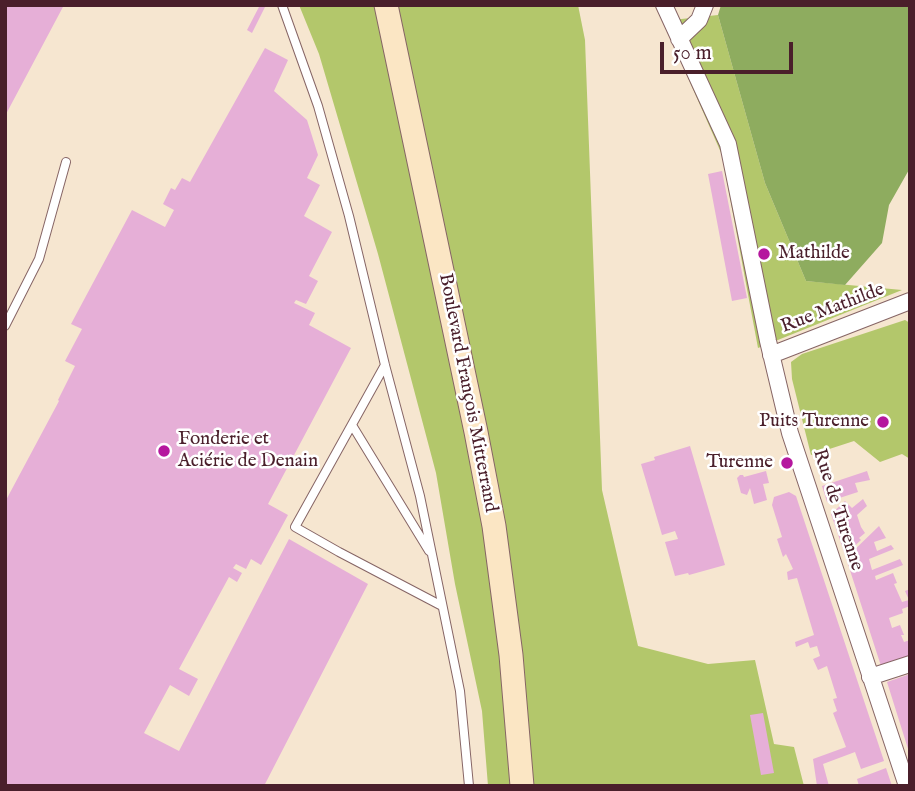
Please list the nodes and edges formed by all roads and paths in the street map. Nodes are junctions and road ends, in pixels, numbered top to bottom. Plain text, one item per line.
1 (282, 5) edge
2 (386, 5) edge
3 (664, 5) edge
4 (705, 5) edge
5 (679, 39) junction
6 (66, 162) dead end
7 (910, 301) edge
8 (5, 326) edge
9 (771, 355) junction
10 (385, 365) junction
11 (352, 425) junction
12 (432, 556) junction
13 (442, 606) junction
14 (910, 664) edge
15 (870, 677) junction
16 (469, 786) edge
17 (522, 786) edge
18 (907, 786) edge

1 - 10 lane
2 - 17 main road, Boulevard François Mitterrand
3 - 5 street, Rue de Turenne
4 - 5 street
5 - 9 street, Rue de Turenne
6 - 8 lane
7 - 9 street, Rue Mathilde
9 - 15 street, Rue de Turenne
10 - 11 lane
10 - 12 lane
11 - 12 lane
11 - 13 lane
12 - 13 lane
13 - 16 lane
14 - 15 street
15 - 18 street, Rue de Turenne

